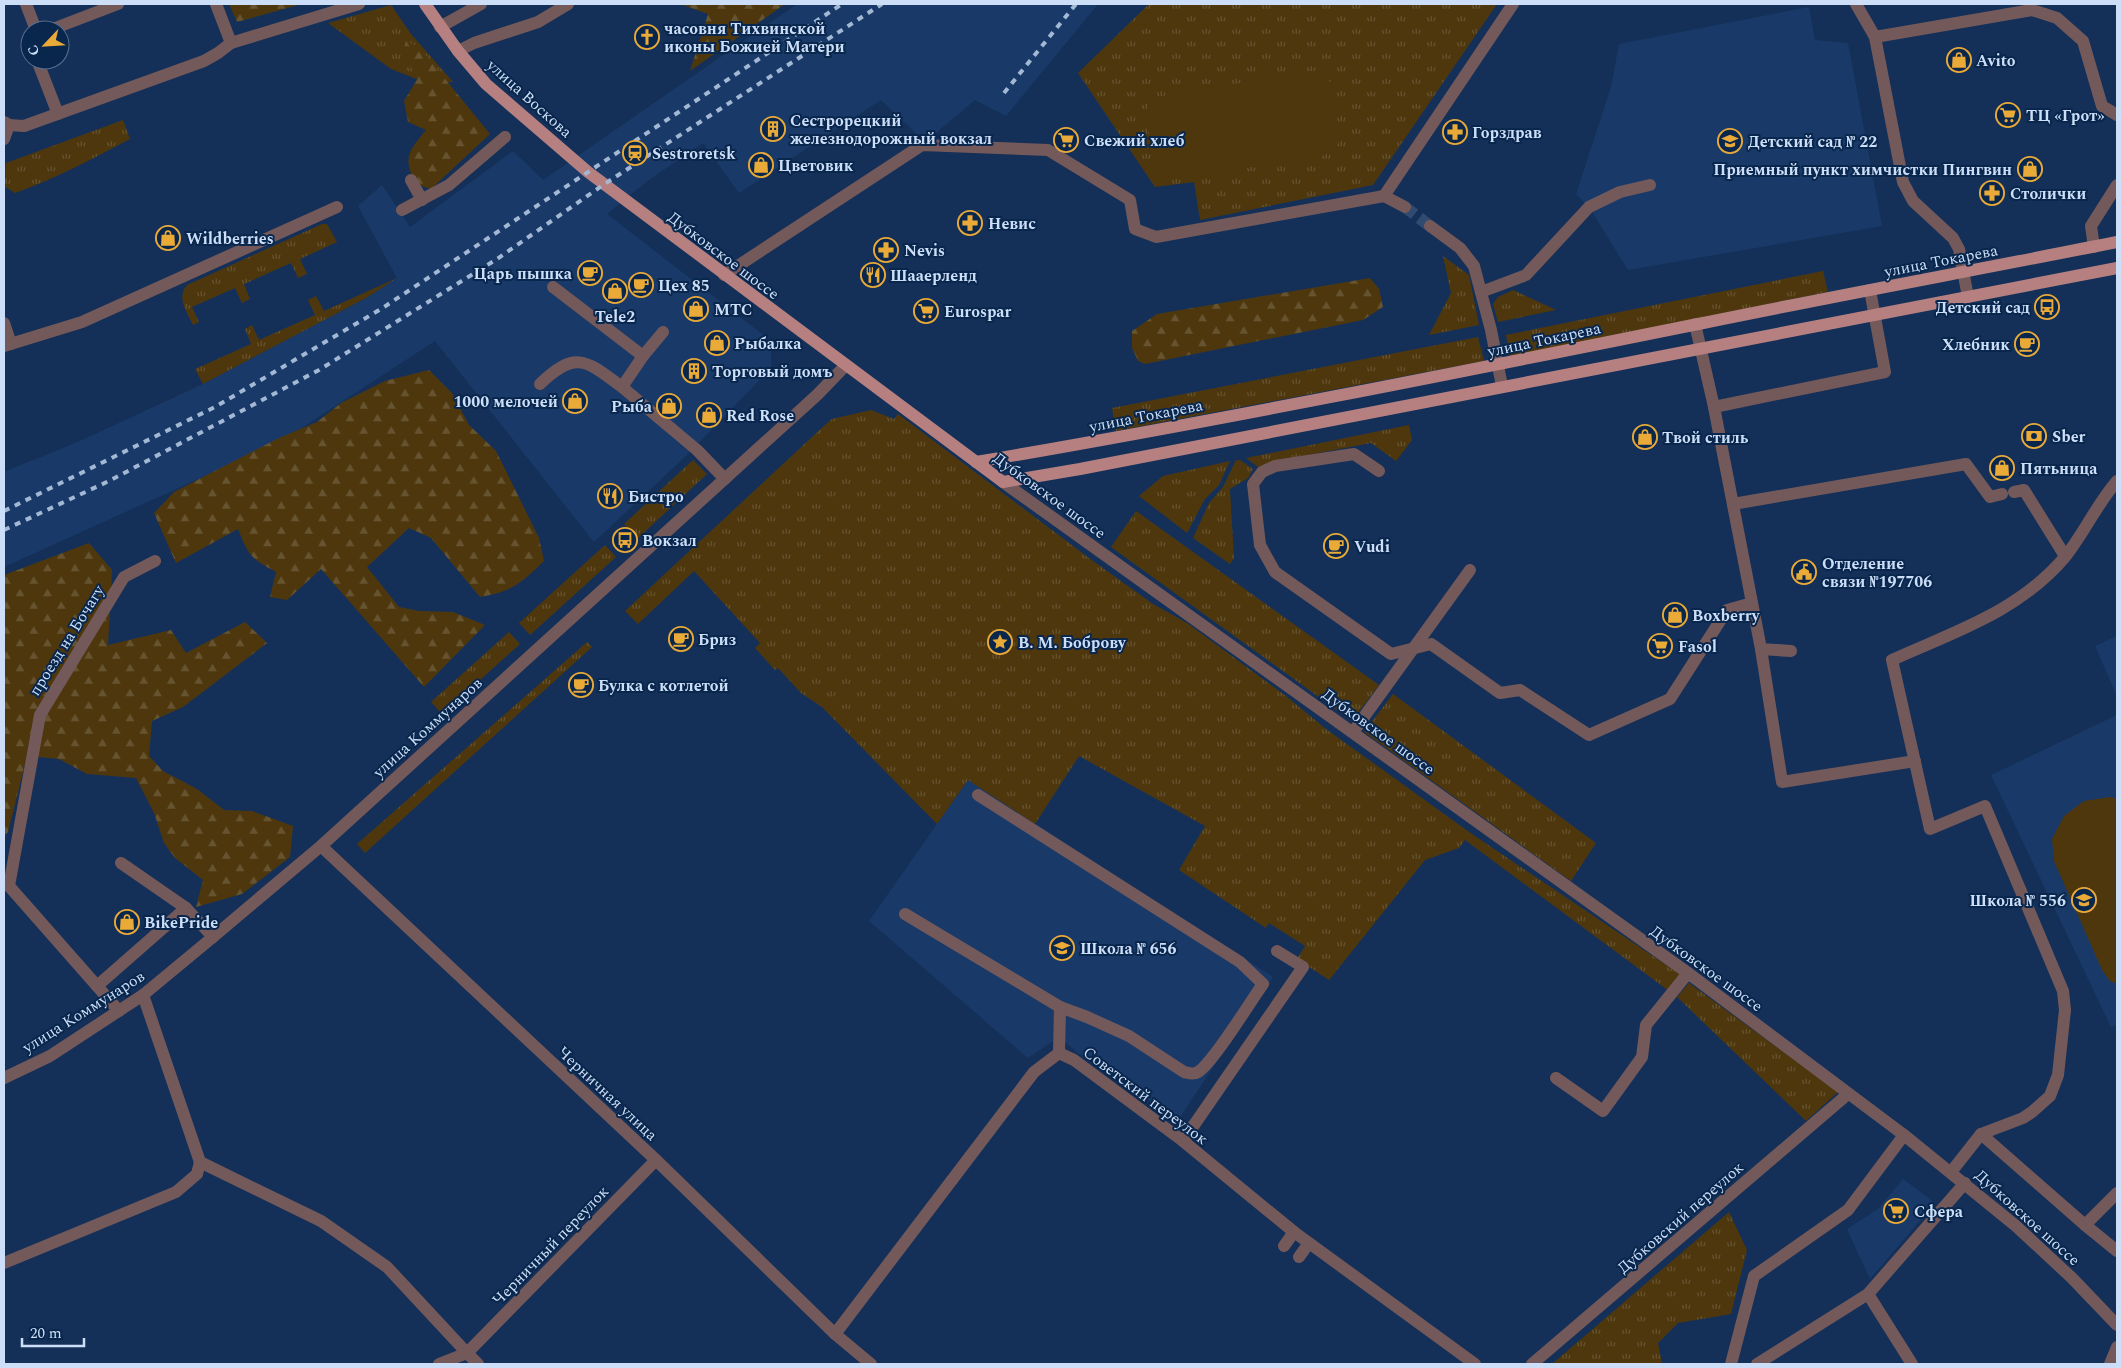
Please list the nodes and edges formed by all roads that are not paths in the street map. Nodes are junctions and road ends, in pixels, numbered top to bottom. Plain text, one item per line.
1 (26, 4) edge
2 (118, 4) edge
3 (216, 4) edge
4 (359, 4) edge
5 (425, 4) edge
6 (481, 4) edge
7 (568, 4) edge
8 (1512, 4) edge
9 (1856, 4) edge
10 (32, 20) edge
11 (70, 22) edge
12 (440, 27) junction
13 (1875, 37) junction
14 (230, 43) junction
15 (458, 51) junction
16 (41, 70) edge
17 (58, 114) junction
18 (2117, 115) edge
19 (6, 124) edge
20 (506, 137) dead end
21 (4, 138) edge
22 (411, 180) dead end
23 (603, 185) joint
24 (1650, 185) dead end
25 (2117, 185) edge
26 (1384, 196) junction
27 (422, 200) junction
28 (337, 207) dead end
29 (1405, 207) tunnel mouth
30 (402, 210) dead end
31 (1430, 226) tunnel mouth
32 (2117, 242) edge
33 (2094, 247) junction
34 (2117, 268) edge
35 (1964, 272) junction
36 (724, 275) junction
37 (552, 287) dead end
38 (1870, 290) junction
39 (1481, 292) junction
40 (1968, 297) junction
41 (1874, 315) junction
42 (4, 323) edge
43 (1695, 324) junction
44 (663, 332) dead end
45 (7, 345) edge
46 (1701, 348) junction
47 (643, 356) junction
48 (846, 365) junction
49 (1498, 365) junction
50 (540, 384) dead end
51 (1502, 386) junction
52 (622, 387) junction
53 (1714, 406) junction
54 (976, 462) junction
55 (1379, 472) dead end
56 (725, 478) junction
57 (2117, 481) edge
58 (1003, 482) junction
59 (1733, 504) junction
60 (2065, 556) junction
61 (155, 561) dead end
62 (1470, 570) dead end
63 (1752, 603) junction
64 (1761, 649) junction
65 (1413, 650) junction
66 (1791, 651) dead end
67 (1353, 732) junction
68 (1915, 761) junction
69 (978, 795) dead end
70 (321, 846) junction
71 (121, 864) dead end
72 (186, 908) junction
73 (905, 914) dead end
74 (213, 937) junction
75 (1277, 951) dead end
76 (1688, 973) junction
77 (97, 986) junction
78 (143, 996) junction
79 (1060, 1007) junction
80 (119, 1011) junction
81 (1059, 1053) junction
82 (4, 1078) edge
83 (1556, 1078) dead end
84 (1848, 1094) junction
85 (1981, 1134) junction
86 (1904, 1135) junction
87 (1183, 1141) junction
88 (656, 1160) junction
89 (200, 1162) junction
90 (1951, 1172) junction
91 (1965, 1183) junction
92 (2117, 1193) edge
93 (2085, 1225) junction
94 (1294, 1232) junction
95 (1309, 1243) junction
96 (1284, 1246) dead end
97 (2117, 1251) edge
98 (1299, 1257) dead end
99 (4, 1263) edge
100 (1868, 1294) junction
101 (2117, 1325) edge
102 (835, 1334) junction
103 (2117, 1347) edge
104 (467, 1353) junction
105 (439, 1364) edge
106 (478, 1364) edge
107 (871, 1364) edge
108 (1475, 1364) edge
109 (1532, 1364) edge
110 (1731, 1364) edge
111 (1757, 1364) edge
112 (1912, 1364) edge
113 (2110, 1364) edge

1 - 10 street
2 - 11 street
3 - 14 street
4 - 14 street
5 - 12 main road, улица Воскова
6 - 12 street
7 - 15 street
8 - 26 street
9 - 13 street
12 - 15 main road, улица Воскова
13 - 18 street
13 - 35 street
14 - 17 street
15 - 23 main road, улица Воскова
16 - 17 street
17 - 19 street
19 - 21 street
20 - 27 street
22 - 27 street
23 - 36 main road, Дубковское шоссе
24 - 39 street
25 - 33 street
26 - 29 street
26 - 36 street
27 - 30 street
28 - 45 street
31 - 39 street
32 - 33 main road, улица Токарева
33 - 35 main road, улица Токарева
34 - 40 main road
35 - 38 main road, улица Токарева
35 - 40 street
36 - 48 main road, Дубковское шоссе
37 - 47 street
38 - 41 street
38 - 43 main road, улица Токарева
39 - 49 street
40 - 41 main road
41 - 46 main road
41 - 53 street
42 - 45 street
43 - 46 street
43 - 49 main road, улица Токарева
44 - 47 street
46 - 51 main road
46 - 53 street
47 - 52 street
48 - 54 main road, Дубковское шоссе
48 - 56 street, улица Коммунаров
49 - 51 street
49 - 54 main road, улица Токарева
50 - 52 street
51 - 58 main road
52 - 56 street
53 - 59 street
54 - 58 main road, Дубковское шоссе
55 - 65 street
56 - 70 street, улица Коммунаров
57 - 60 street
58 - 67 street, Дубковское шоссе
59 - 60 street
59 - 63 street
60 - 68 street
61 - 77 street, проезд на Бочагу
62 - 65 street
63 - 64 street
63 - 65 street
64 - 66 street
64 - 68 street
65 - 67 street
67 - 76 street, Дубковское шоссе
68 - 85 street
69 - 79 street
70 - 74 street, улица Коммунаров
70 - 88 street, Черничная улица
71 - 72 street
72 - 74 street
72 - 77 street
73 - 79 street
74 - 78 street, улица Коммунаров
75 - 87 street
76 - 83 street
76 - 84 street, Дубковское шоссе
77 - 80 street, проезд на Бочагу
78 - 80 street, улица Коммунаров
78 - 89 street
79 - 81 street
80 - 82 street, улица Коммунаров
81 - 87 street, Советский переулок
81 - 102 street, Советский переулок
84 - 86 street, Дубковское шоссе
84 - 109 street, Дубковский переулок
85 - 90 street
85 - 93 street
86 - 90 street, Дубковское шоссе
86 - 110 street
87 - 94 street, Советский переулок
88 - 102 street, Черничная улица
88 - 104 street, Черничный переулок
89 - 99 street
89 - 104 street
90 - 91 street, Дубковское шоссе
91 - 100 street
91 - 101 street, Дубковское шоссе
92 - 93 street
93 - 97 street
94 - 95 street, Советский переулок
94 - 96 street
95 - 98 street
95 - 108 street, Советский переулок
100 - 111 street
100 - 112 street
102 - 107 street, Черничная улица
103 - 113 street
104 - 105 street
104 - 106 street

